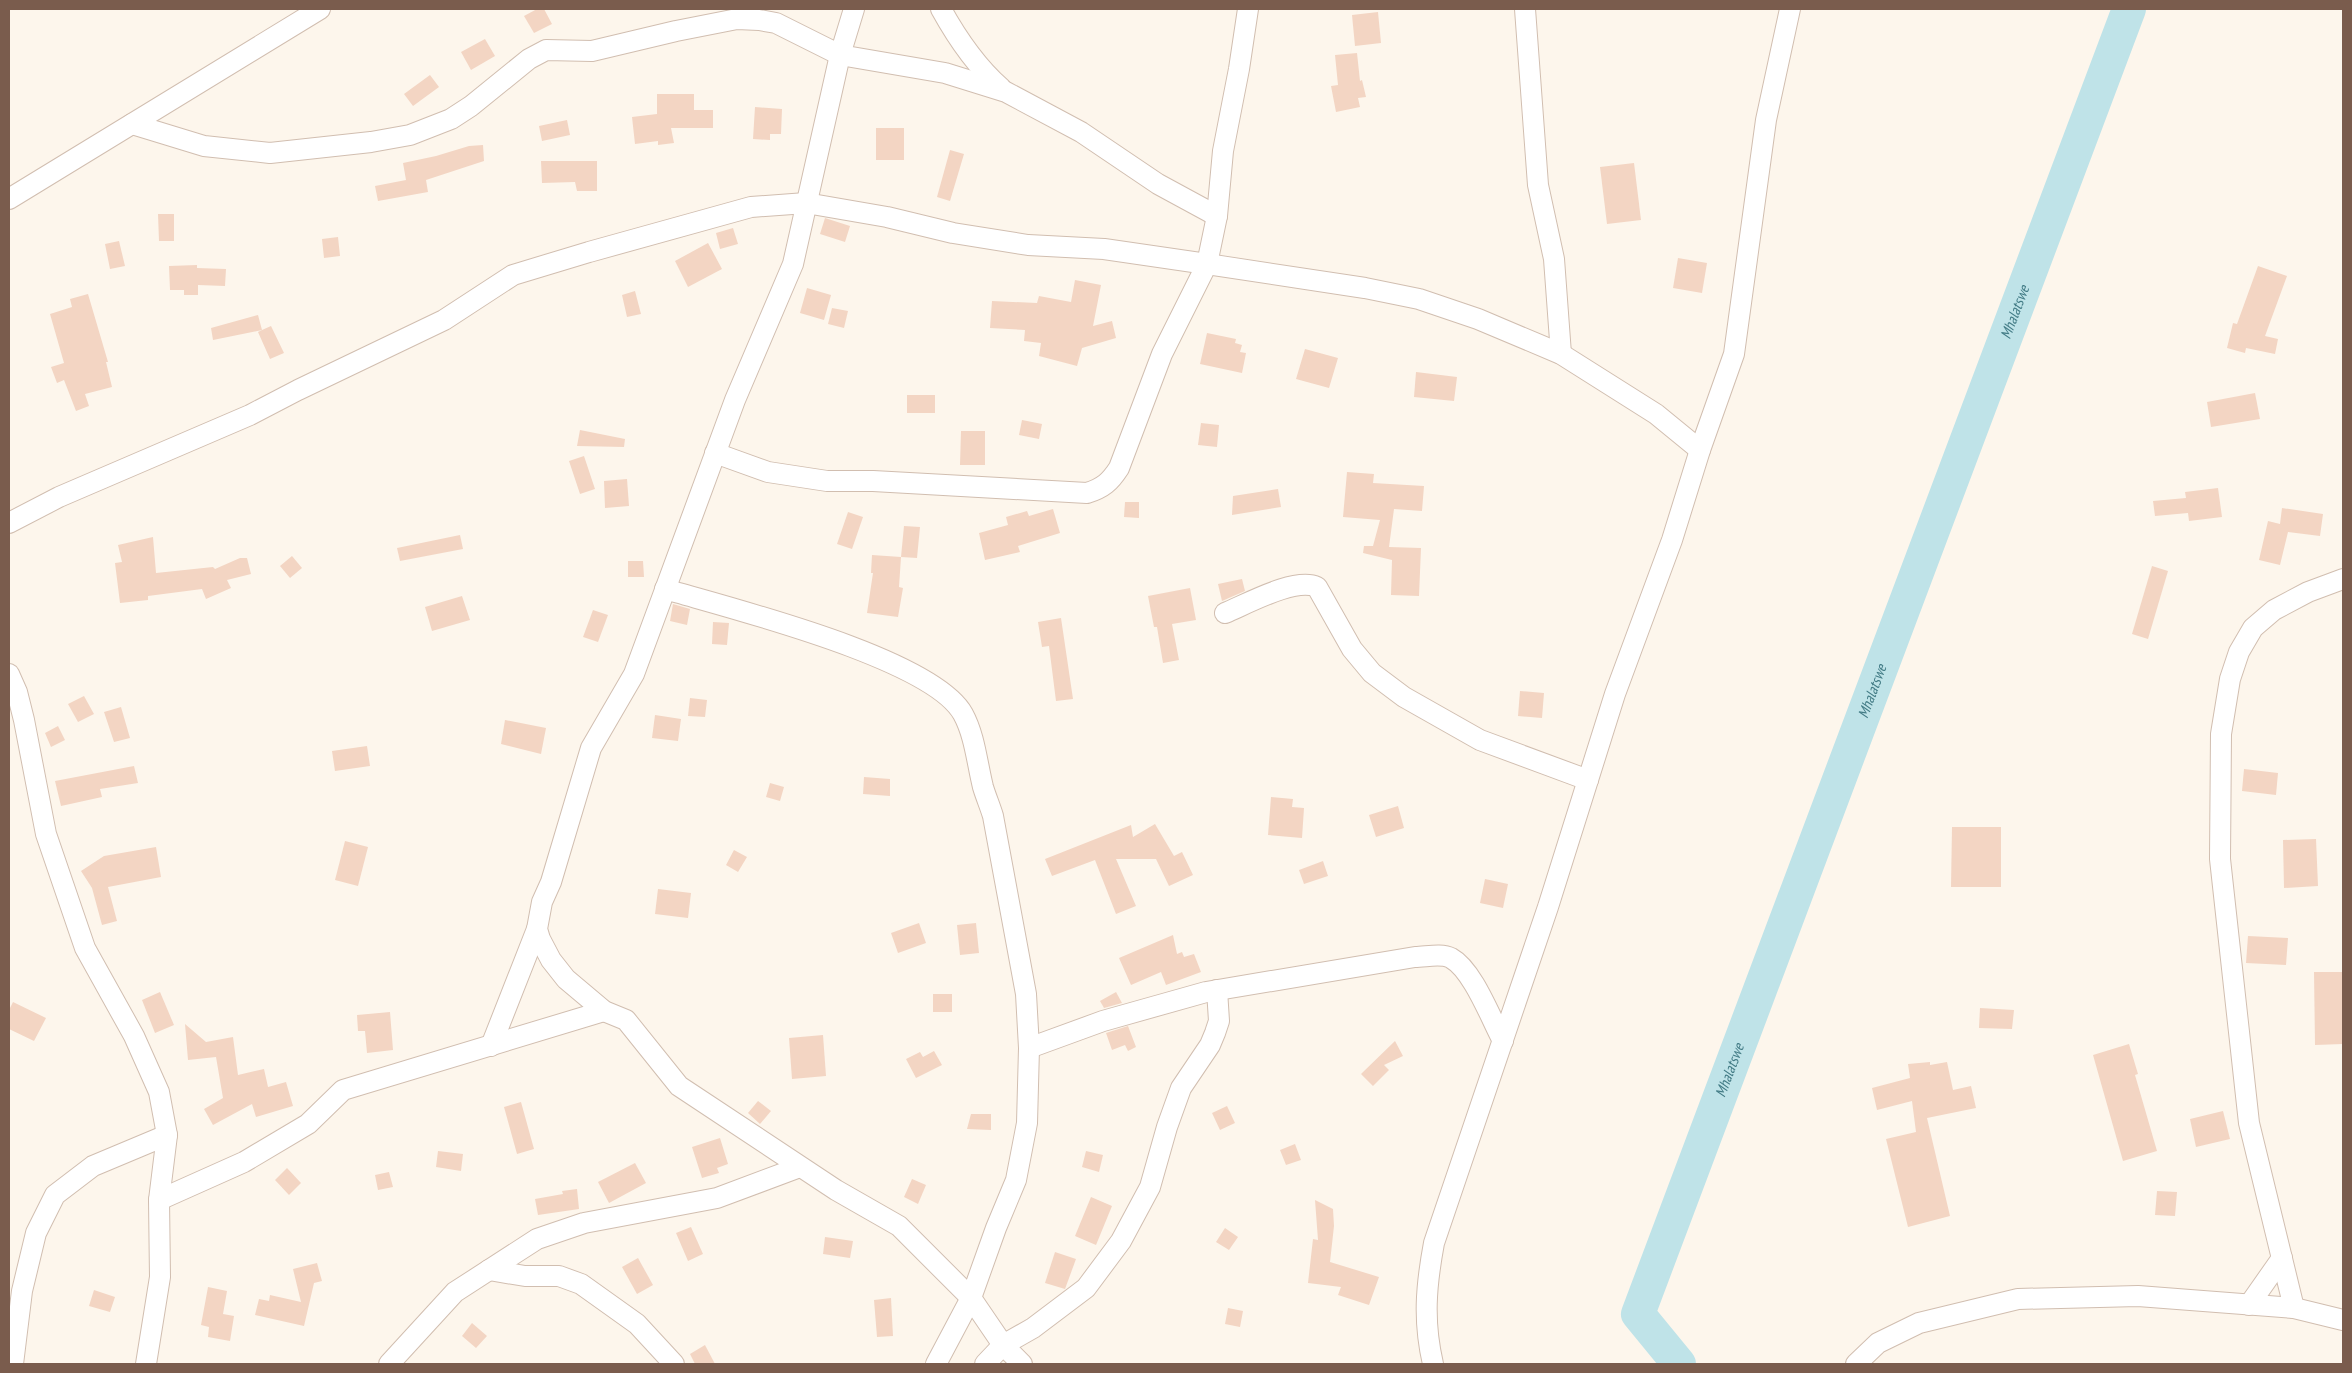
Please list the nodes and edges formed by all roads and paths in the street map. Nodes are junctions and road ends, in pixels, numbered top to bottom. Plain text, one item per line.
1 (320, 9) edge
2 (854, 9) edge
3 (941, 9) edge
4 (1248, 9) edge
5 (1525, 9) edge
6 (1790, 9) edge
7 (840, 55) junction
8 (1006, 92) junction
9 (132, 124) junction
10 (9, 199) edge
11 (806, 203) junction
12 (1217, 216) junction
13 (1206, 264) junction
14 (1561, 354) junction
15 (1700, 450) junction
16 (715, 453) junction
17 (9, 523) edge
18 (2343, 578) edge
19 (665, 589) junction
20 (1225, 613) dead end
21 (9, 674) edge
22 (1588, 780) junction
23 (538, 929) junction
24 (1217, 990) junction
25 (604, 1011) junction
26 (1503, 1041) junction
27 (490, 1046) junction
28 (1029, 1048) junction
29 (167, 1135) junction
30 (800, 1167) junction
31 (159, 1200) junction
32 (2282, 1258) junction
33 (489, 1270) junction
34 (972, 1298) junction
35 (2250, 1305) junction
36 (2294, 1308) junction
37 (2343, 1320) edge
38 (1003, 1345) junction
39 (13, 1364) edge
40 (146, 1364) edge
41 (389, 1364) edge
42 (674, 1364) edge
43 (936, 1364) edge
44 (984, 1364) edge
45 (1022, 1364) edge
46 (1433, 1364) edge
47 (1856, 1364) edge

1 - 9 street
2 - 7 street
3 - 8 street
4 - 12 street
5 - 14 street
6 - 15 street
7 - 8 street
7 - 9 street
7 - 11 street
8 - 12 street
9 - 10 street
11 - 13 street
11 - 16 street
11 - 17 street
12 - 13 street
13 - 14 street
13 - 16 street
14 - 15 street
15 - 22 street
16 - 19 street
18 - 32 street
19 - 23 street
19 - 28 street
20 - 22 street
21 - 29 street
22 - 26 street
23 - 25 street
23 - 27 street
24 - 26 street
24 - 28 street
24 - 38 street
25 - 27 street
25 - 30 street
26 - 46 street
27 - 31 street
28 - 34 street
29 - 31 street
29 - 39 street
30 - 33 street
30 - 34 street
31 - 40 street
32 - 35 street
32 - 36 street
33 - 41 street
33 - 42 street
34 - 38 street
34 - 43 street
35 - 36 street
35 - 47 street
36 - 37 street
38 - 44 street
38 - 45 street

